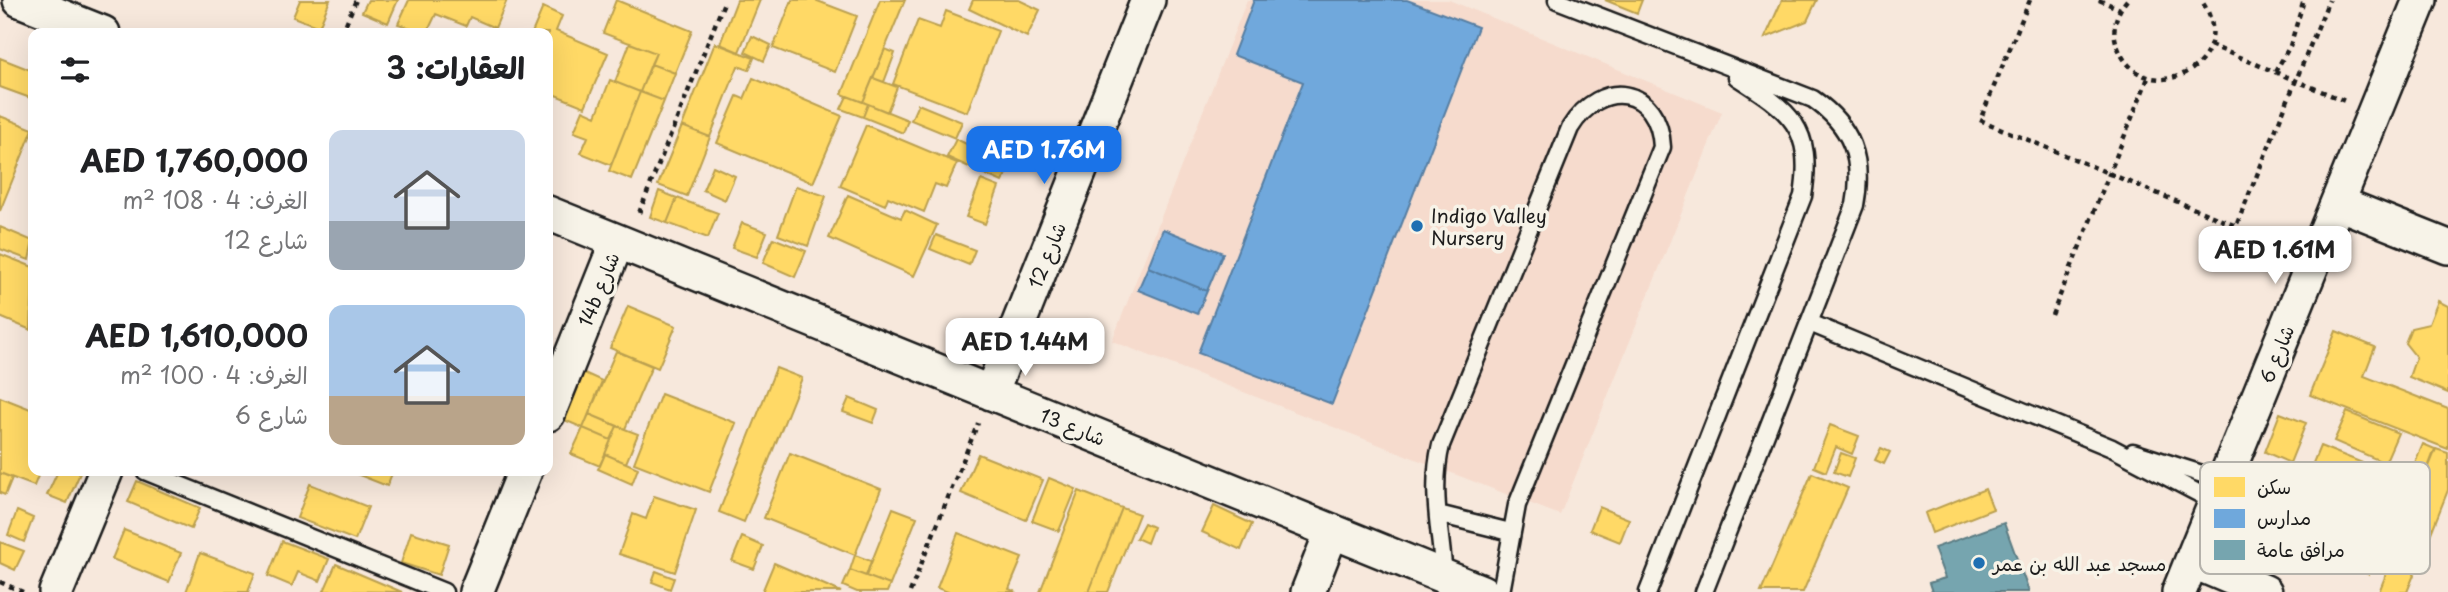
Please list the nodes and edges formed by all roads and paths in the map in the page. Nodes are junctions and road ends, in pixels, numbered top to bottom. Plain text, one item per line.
1 (20, 0) edge
2 (356, 0) edge
3 (725, 0) edge
4 (1557, 0) edge
5 (2030, 0) edge
6 (2099, 0) edge
7 (2127, 0) edge
8 (2201, 0) edge
9 (2304, 0) edge
10 (2329, 0) edge
11 (2420, 0) edge
12 (1138, 3) edge
13 (2120, 9) junction
14 (90, 28) edge
15 (344, 28) edge
16 (2210, 45) junction
17 (1714, 62) junction
18 (2275, 72) junction
19 (2148, 78) junction
20 (2295, 80) junction
21 (2375, 113) junction
22 (2109, 174) junction
23 (2338, 203) junction
24 (553, 215) edge
25 (621, 243) junction
26 (2448, 247) edge
27 (2052, 315) dead end
28 (1810, 323) junction
29 (990, 393) junction
30 (553, 402) edge
31 (2112, 448) junction
32 (2232, 462) edge
33 (104, 476) edge
34 (157, 476) edge
35 (523, 476) edge
36 (2200, 482) edge
37 (2200, 484) edge
38 (1438, 514) junction
39 (1332, 531) junction
40 (1510, 532) junction
41 (2200, 541) edge
42 (2192, 561) junction
43 (2200, 564) edge
44 (2223, 574) edge
45 (1444, 577) junction
46 (0, 582) edge
47 (24, 592) edge
48 (55, 592) edge
49 (444, 592) edge
50 (476, 592) edge
51 (910, 592) edge
52 (1308, 592) edge
53 (1482, 592) edge
54 (1501, 592) edge
55 (1648, 592) edge
56 (1704, 592) edge
57 (2179, 592) edge
58 (2265, 592) edge

1 - 14 street
2 - 15 path
3 - 25 path
4 - 17 lane
5 - 22 path
6 - 13 path
7 - 13 path
8 - 16 path
9 - 18 path
10 - 20 path
11 - 21 street, شارع 6
12 - 29 street, شارع 12
13 - 19 path
16 - 18 path
16 - 19 path
17 - 28 lane
17 - 55 lane
18 - 20 path
19 - 22 path
20 - 21 path
20 - 22 path
21 - 23 street, شارع 6
22 - 27 path
23 - 26 street
23 - 32 street, شارع 6
24 - 25 street, شارع 13
25 - 29 street, شارع 13
25 - 30 street, 14b شارع
28 - 31 lane
28 - 56 lane
29 - 39 street, شارع 13
29 - 51 path
31 - 36 lane
31 - 37 lane
33 - 48 street
34 - 49 lane
35 - 50 street
38 - 40 lane
38 - 40 lane
38 - 45 lane
39 - 45 street, شارع 13
39 - 52 street
40 - 54 lane
41 - 42 street, شارع 6
42 - 43 street
42 - 57 street, شارع 6
44 - 58 street
45 - 53 street, شارع 13
46 - 47 path

